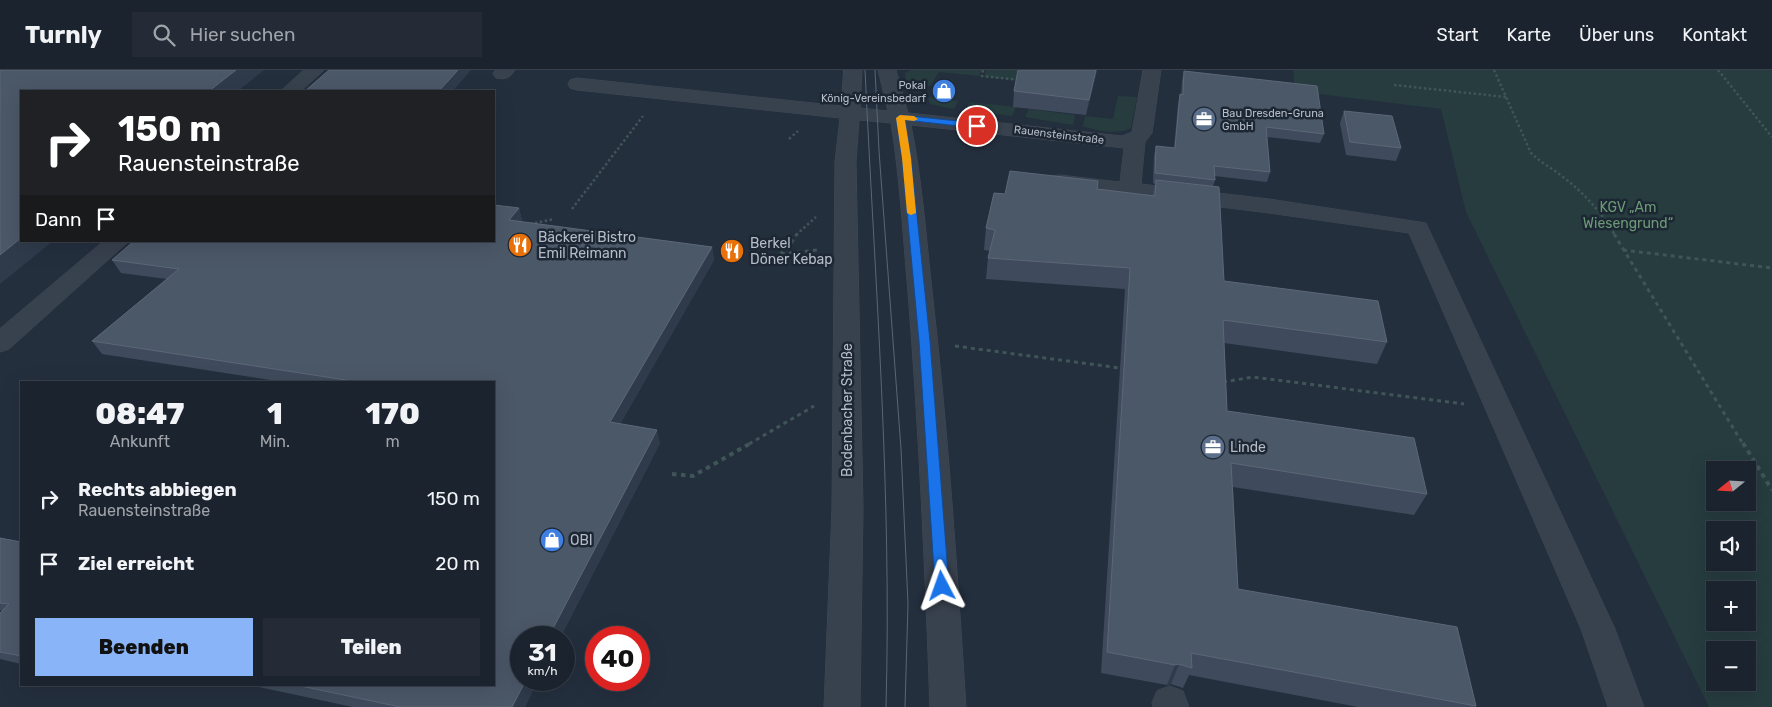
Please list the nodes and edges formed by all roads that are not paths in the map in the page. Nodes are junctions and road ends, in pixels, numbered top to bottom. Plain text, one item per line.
1 (315, 70) edge
2 (853, 70) edge
3 (887, 70) edge
4 (1152, 70) edge
5 (577, 84) dead end
6 (291, 90) edge
7 (849, 114) junction
8 (900, 118) junction
9 (1135, 140) junction
10 (1034, 178) edge
11 (1130, 189) junction
12 (117, 242) edge
13 (0, 343) edge
14 (842, 707) edge
15 (948, 707) edge
16 (1626, 707) edge

1 - 6 street
2 - 7 street, Bodenbacher Straße
3 - 8 street
4 - 9 street
5 - 7 street
7 - 8 street, Rauensteinstraße
7 - 14 street, Bodenbacher Straße
8 - 9 street, Rauensteinstraße
8 - 15 street
9 - 11 street
10 - 11 street
11 - 16 street
12 - 13 street

